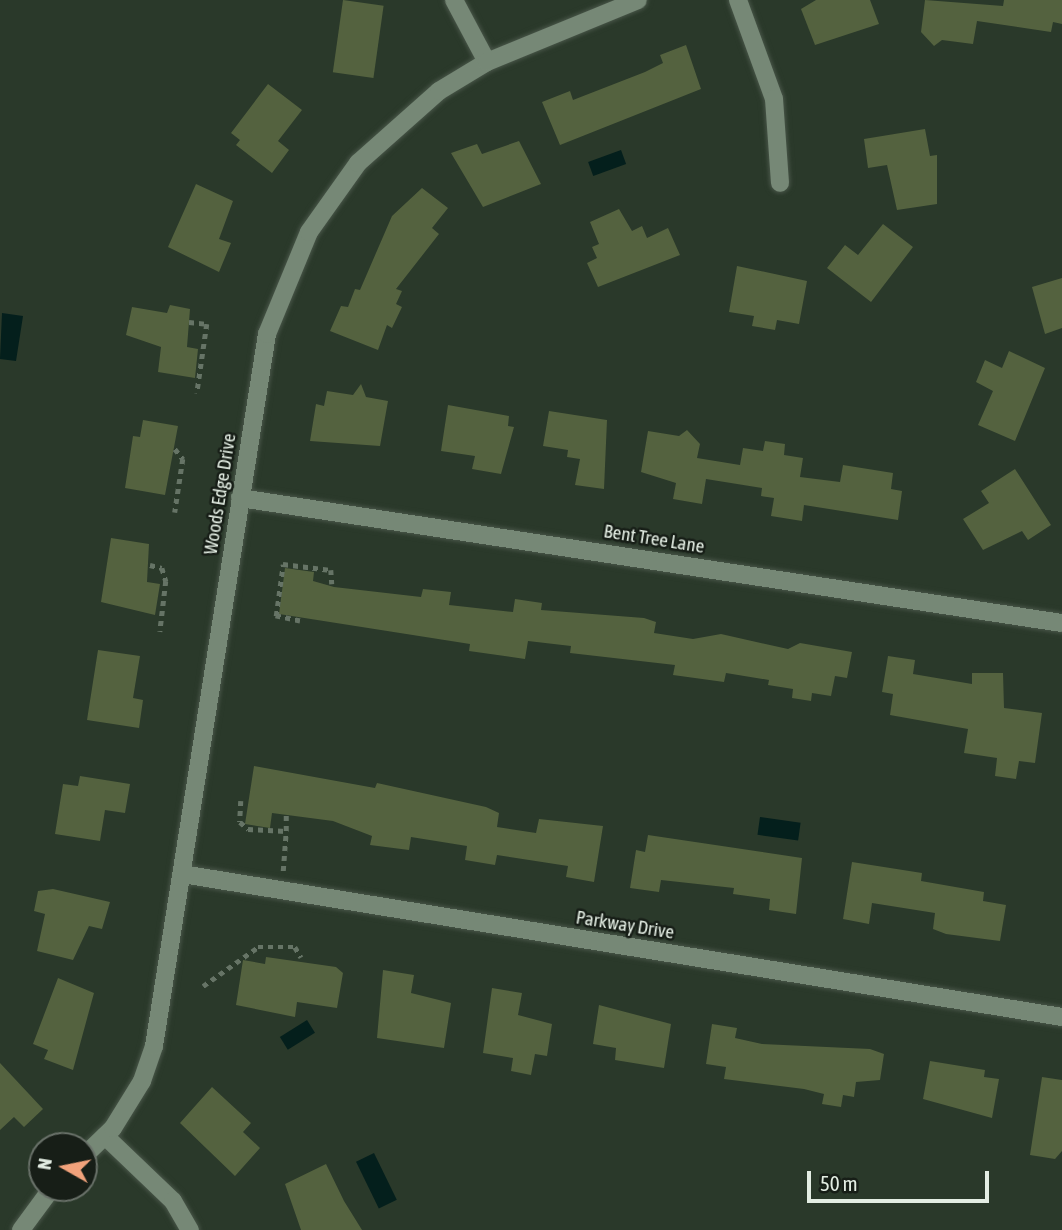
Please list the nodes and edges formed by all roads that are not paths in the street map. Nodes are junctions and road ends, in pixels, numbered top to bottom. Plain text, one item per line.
1 (454, 0) edge
2 (638, 0) edge
3 (738, 0) edge
4 (487, 62) junction
5 (780, 183) dead end
6 (240, 498) junction
7 (1062, 623) edge
8 (182, 874) junction
9 (1062, 1017) edge
10 (105, 1136) junction
11 (98, 1143) edge
12 (42, 1202) edge
13 (21, 1230) edge
14 (190, 1230) edge

1 - 4 street
2 - 4 street, Woods Edge Drive
3 - 5 street
4 - 6 street, Woods Edge Drive
6 - 7 street, Bent Tree Lane
6 - 8 street, Woods Edge Drive
8 - 9 street, Parkway Drive
8 - 10 street, Woods Edge Drive
10 - 11 street, Woods Edge Drive
10 - 14 street
12 - 13 street

